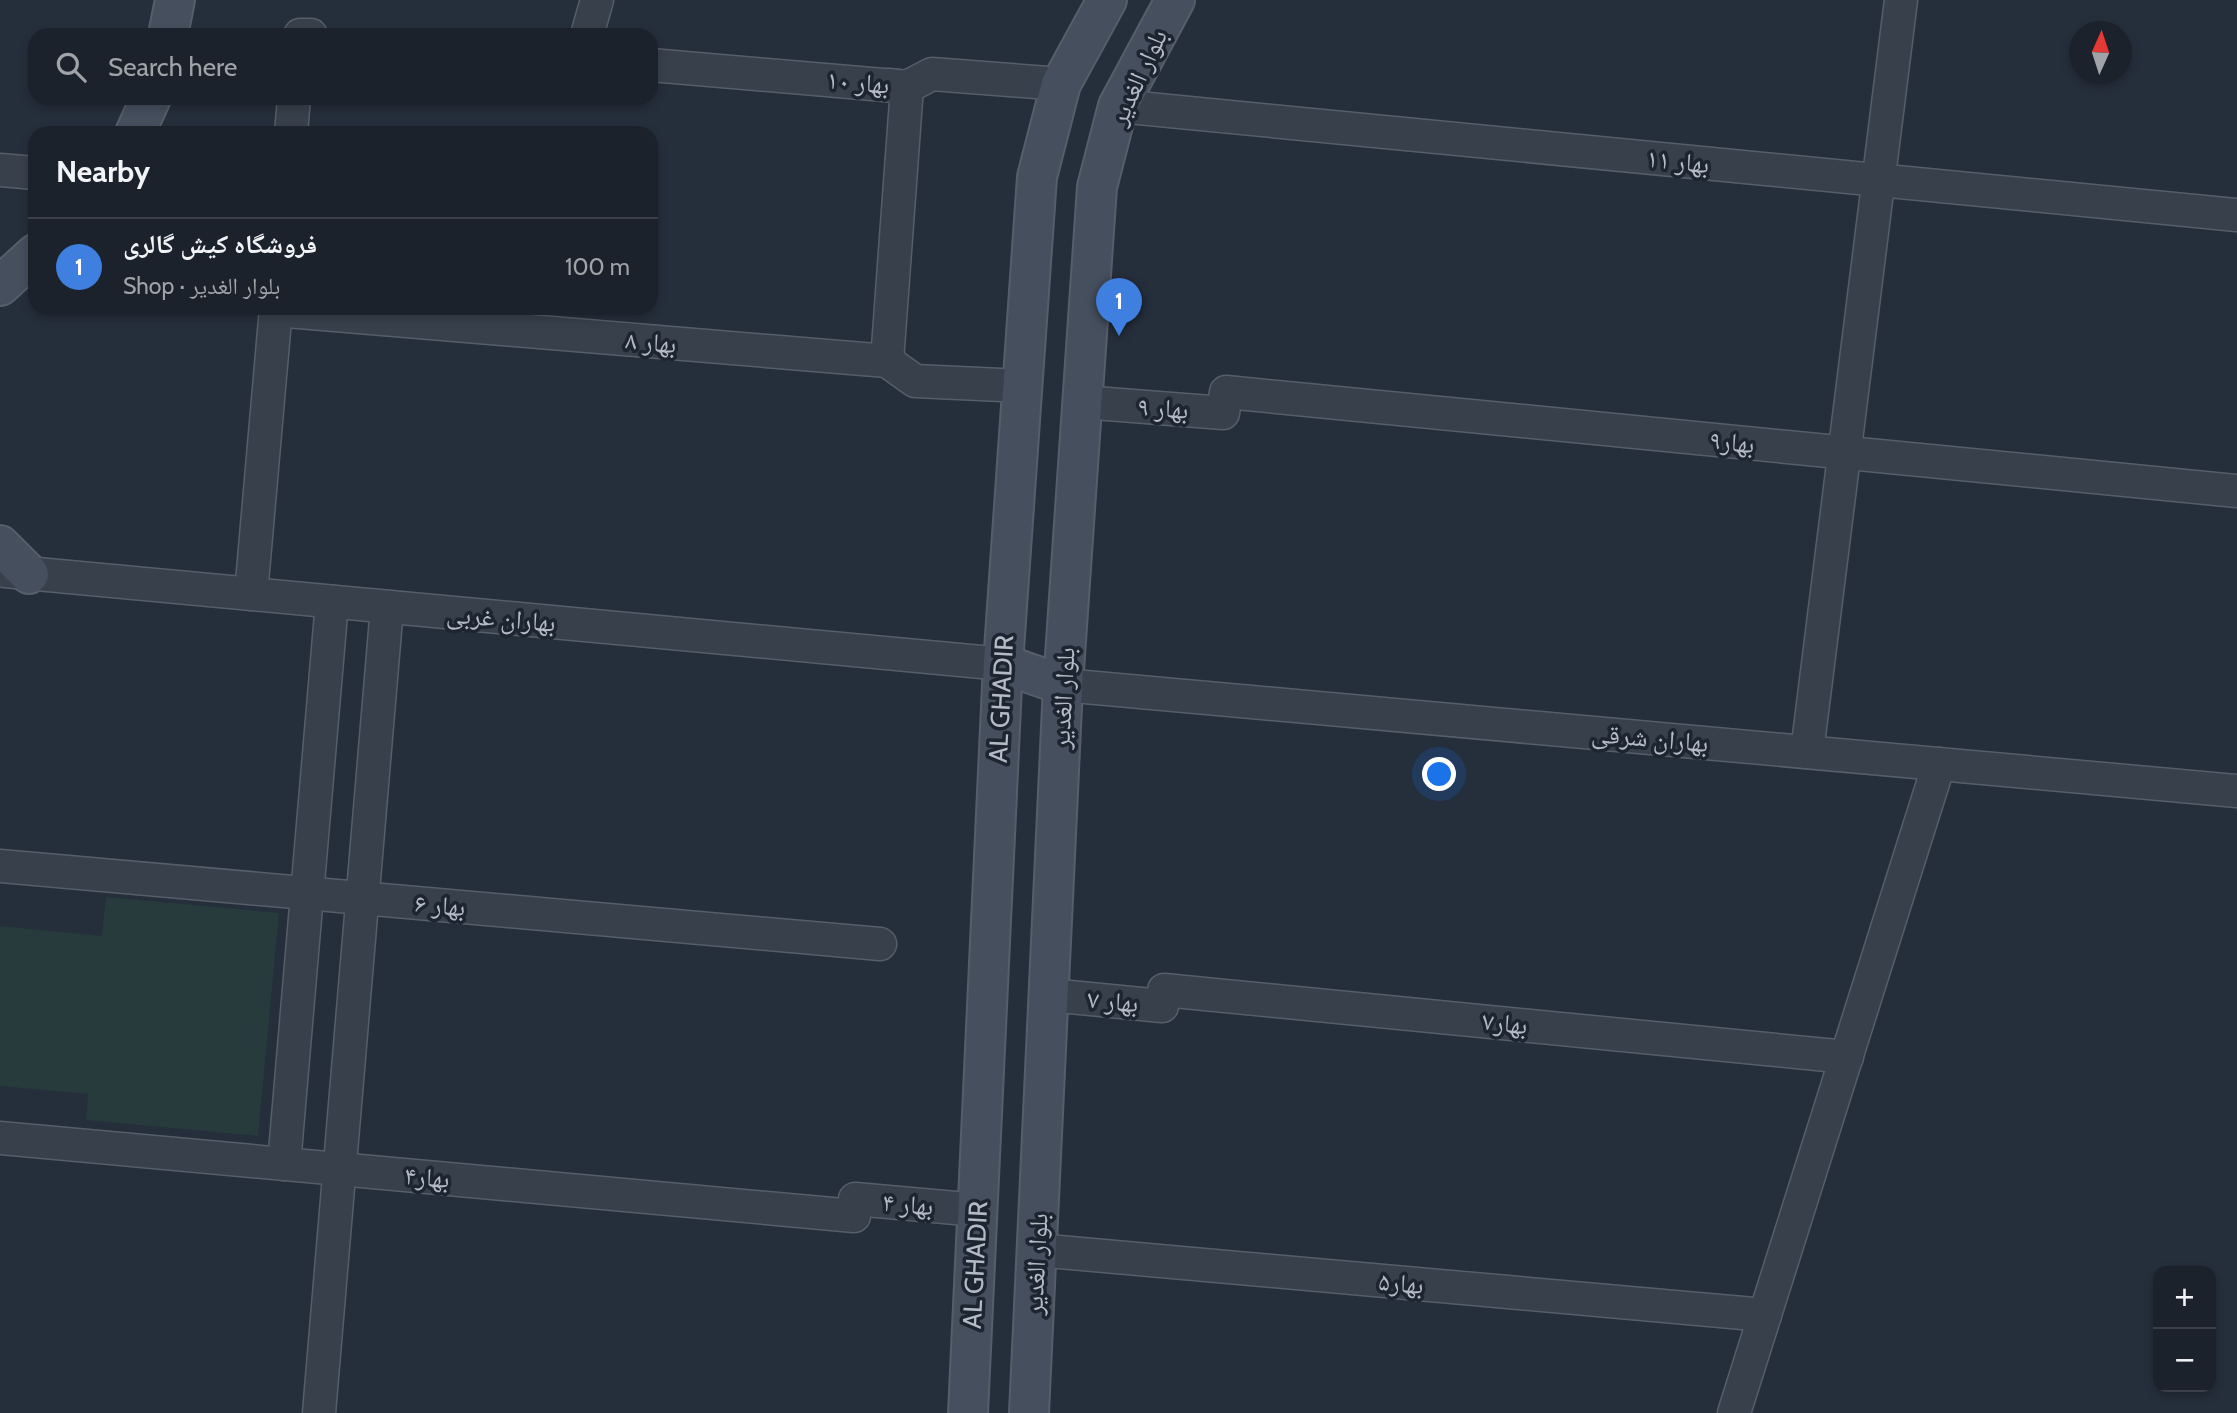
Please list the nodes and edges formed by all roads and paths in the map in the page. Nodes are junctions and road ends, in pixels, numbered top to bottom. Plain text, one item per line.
1 (174, 0) edge
2 (597, 0) edge
3 (1107, 0) edge
4 (1175, 0) edge
5 (1901, 0) edge
6 (169, 28) edge
7 (589, 28) edge
8 (660, 65) edge
9 (1061, 84) junction
10 (907, 87) junction
11 (148, 105) edge
12 (293, 105) edge
13 (1118, 106) junction
14 (138, 126) edge
15 (292, 126) edge
16 (0, 170) edge
17 (28, 172) edge
18 (1037, 177) junction
19 (1879, 180) junction
20 (1097, 187) junction
21 (2237, 215) edge
22 (28, 260) edge
23 (0, 286) edge
24 (275, 315) edge
25 (345, 315) edge
26 (887, 362) junction
27 (1022, 386) junction
28 (1226, 392) joint
29 (1082, 402) junction
30 (1845, 453) junction
31 (2237, 491) edge
32 (0, 545) edge
33 (15, 572) edge
34 (251, 594) junction
35 (332, 602) junction
36 (387, 607) junction
37 (1003, 664) junction
38 (1063, 685) junction
39 (1807, 752) junction
40 (1939, 764) junction
41 (2237, 791) edge
42 (0, 866) edge
43 (307, 893) junction
44 (362, 898) junction
45 (880, 944) dead end
46 (1164, 990) joint
47 (1049, 995) junction
48 (1847, 1057) junction
49 (0, 1138) edge
50 (284, 1164) junction
51 (339, 1169) junction
52 (978, 1210) junction
53 (854, 1216) joint
54 (1037, 1250) junction
55 (1765, 1315) junction
56 (319, 1413) edge
57 (968, 1413) edge
58 (1029, 1413) edge
59 (1734, 1413) edge

1 - 6 main road
2 - 7 street
3 - 9 main road, AL GHADIR
4 - 13 main road, بلوار الغدیر
5 - 19 street
8 - 10 street, بهار ۱۰
9 - 10 street, بهار ۱۰
9 - 18 main road, AL GHADIR
10 - 26 street
11 - 14 main road
12 - 15 street
13 - 19 street, بهار ۱۱
13 - 20 main road, بلوار الغدیر
16 - 17 street
18 - 20 main road
18 - 27 main road, AL GHADIR
19 - 21 street, بهار ۱۱
19 - 30 street
20 - 29 main road, بلوار الغدیر
22 - 23 main road
24 - 34 street
25 - 26 street, بهار ۸
26 - 27 street, بهار ۸
27 - 37 main road, AL GHADIR
28 - 29 street, بهار ۹
28 - 30 street, بهار۹
29 - 38 main road, بلوار الغدیر
30 - 31 street, بهار۹
30 - 39 street
32 - 33 main road
33 - 34 street, بهاران غربی
34 - 35 street, بهاران غربی
35 - 36 street, بهاران غربی
35 - 43 street
36 - 37 street, بهاران غربی
36 - 44 street
37 - 38 main road
37 - 52 main road, AL GHADIR
38 - 39 street, بهاران شرقی
38 - 47 main road, بلوار الغدیر
39 - 40 street, بهاران شرقی
40 - 41 street, بهاران شرقی
40 - 48 street
42 - 43 street, بهار ۶
43 - 44 street, بهار ۶
43 - 50 street
44 - 45 street, بهار ۶
44 - 51 street
46 - 47 street, بهار ۷
46 - 48 street, بهار۷
47 - 54 main road, بلوار الغدیر
48 - 55 street
49 - 50 street, بهار۴
50 - 51 street, بهار۴
51 - 53 street, بهار۴
51 - 56 street
52 - 53 street, بهار ۴
52 - 57 main road, AL GHADIR
54 - 55 street, بهار۵
54 - 58 main road, بلوار الغدیر
55 - 59 street

